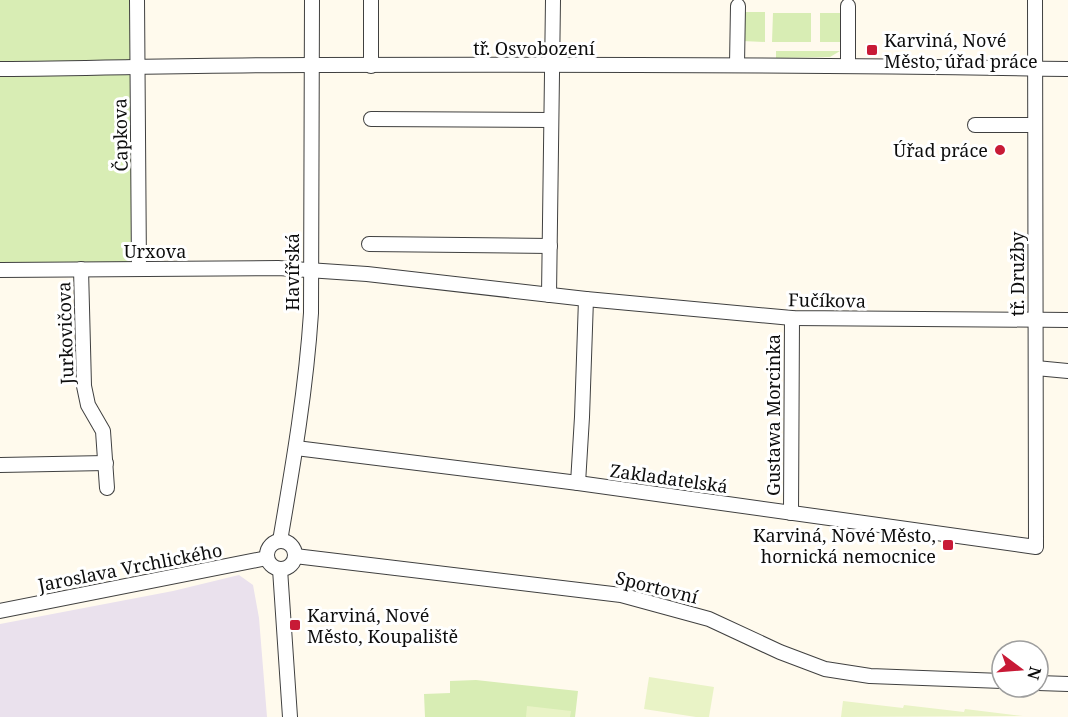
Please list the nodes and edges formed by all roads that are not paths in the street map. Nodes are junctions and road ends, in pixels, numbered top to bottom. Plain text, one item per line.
1 (137, 0) edge
2 (312, 0) edge
3 (371, 0) edge
4 (553, 0) edge
5 (1035, 0) edge
6 (738, 6) dead end
7 (848, 6) dead end
8 (737, 64) junction
9 (312, 65) junction
10 (371, 66) junction
11 (552, 66) junction
12 (848, 66) junction
13 (138, 68) junction
14 (1036, 68) junction
15 (0, 69) edge
16 (1068, 69) edge
17 (371, 119) dead end
18 (551, 120) junction
19 (975, 125) dead end
20 (1035, 125) junction
21 (369, 244) dead end
22 (550, 246) junction
23 (81, 269) junction
24 (139, 269) junction
25 (0, 270) edge
26 (310, 271) junction
27 (549, 295) junction
28 (586, 299) junction
29 (792, 318) junction
30 (1035, 320) junction
31 (1068, 320) edge
32 (1036, 368) junction
33 (1068, 371) edge
34 (296, 448) junction
35 (106, 463) junction
36 (0, 465) edge
37 (578, 483) junction
38 (107, 488) dead end
39 (791, 513) junction
40 (280, 542) junction
41 (1036, 547) joint
42 (295, 556) junction
43 (267, 558) junction
44 (280, 569) junction
45 (0, 611) edge
46 (990, 681) edge
47 (1050, 683) edge
48 (1068, 684) edge
49 (290, 717) edge

1 - 13 street, Čapkova
2 - 9 street, Havířská
3 - 10 street
4 - 11 street
5 - 14 street, tř. Družby
6 - 8 street
7 - 12 street
8 - 11 street, tř. Osvobození
8 - 12 street, tř. Osvobození
9 - 10 street, tř. Osvobození
9 - 13 street, tř. Osvobození
9 - 26 street, Havířská
10 - 11 street, tř. Osvobození
11 - 18 street
12 - 14 street, tř. Osvobození
13 - 15 street, tř. Osvobození
13 - 24 street, Čapkova
14 - 16 street, tř. Osvobození
14 - 20 street, tř. Družby
17 - 18 street
18 - 22 street
19 - 20 street
20 - 30 street, tř. Družby
21 - 22 street
22 - 27 street
23 - 24 street, Urxova
23 - 25 street, Urxova
23 - 35 street, Jurkovičova
24 - 26 street, Urxova
26 - 27 street, Fučíkova
26 - 34 street, Havířská
27 - 28 street, Fučíkova
28 - 29 street, Fučíkova
28 - 37 street
29 - 30 street, Fučíkova
29 - 39 street, Gustawa Morcinka
30 - 31 street, Fučíkova
30 - 32 street, tř. Družby
32 - 33 street
32 - 41 street, tř. Družby
34 - 37 street, Zakladatelská
34 - 40 street, Havířská
35 - 36 street
35 - 38 street, Jurkovičova
37 - 39 street, Zakladatelská
39 - 41 street, Zakladatelská
40 - 42 street
40 - 43 street
42 - 44 street
42 - 46 street, Sportovní
43 - 44 street
43 - 45 street, Jaroslava Vrchlického
44 - 49 street
47 - 48 street

